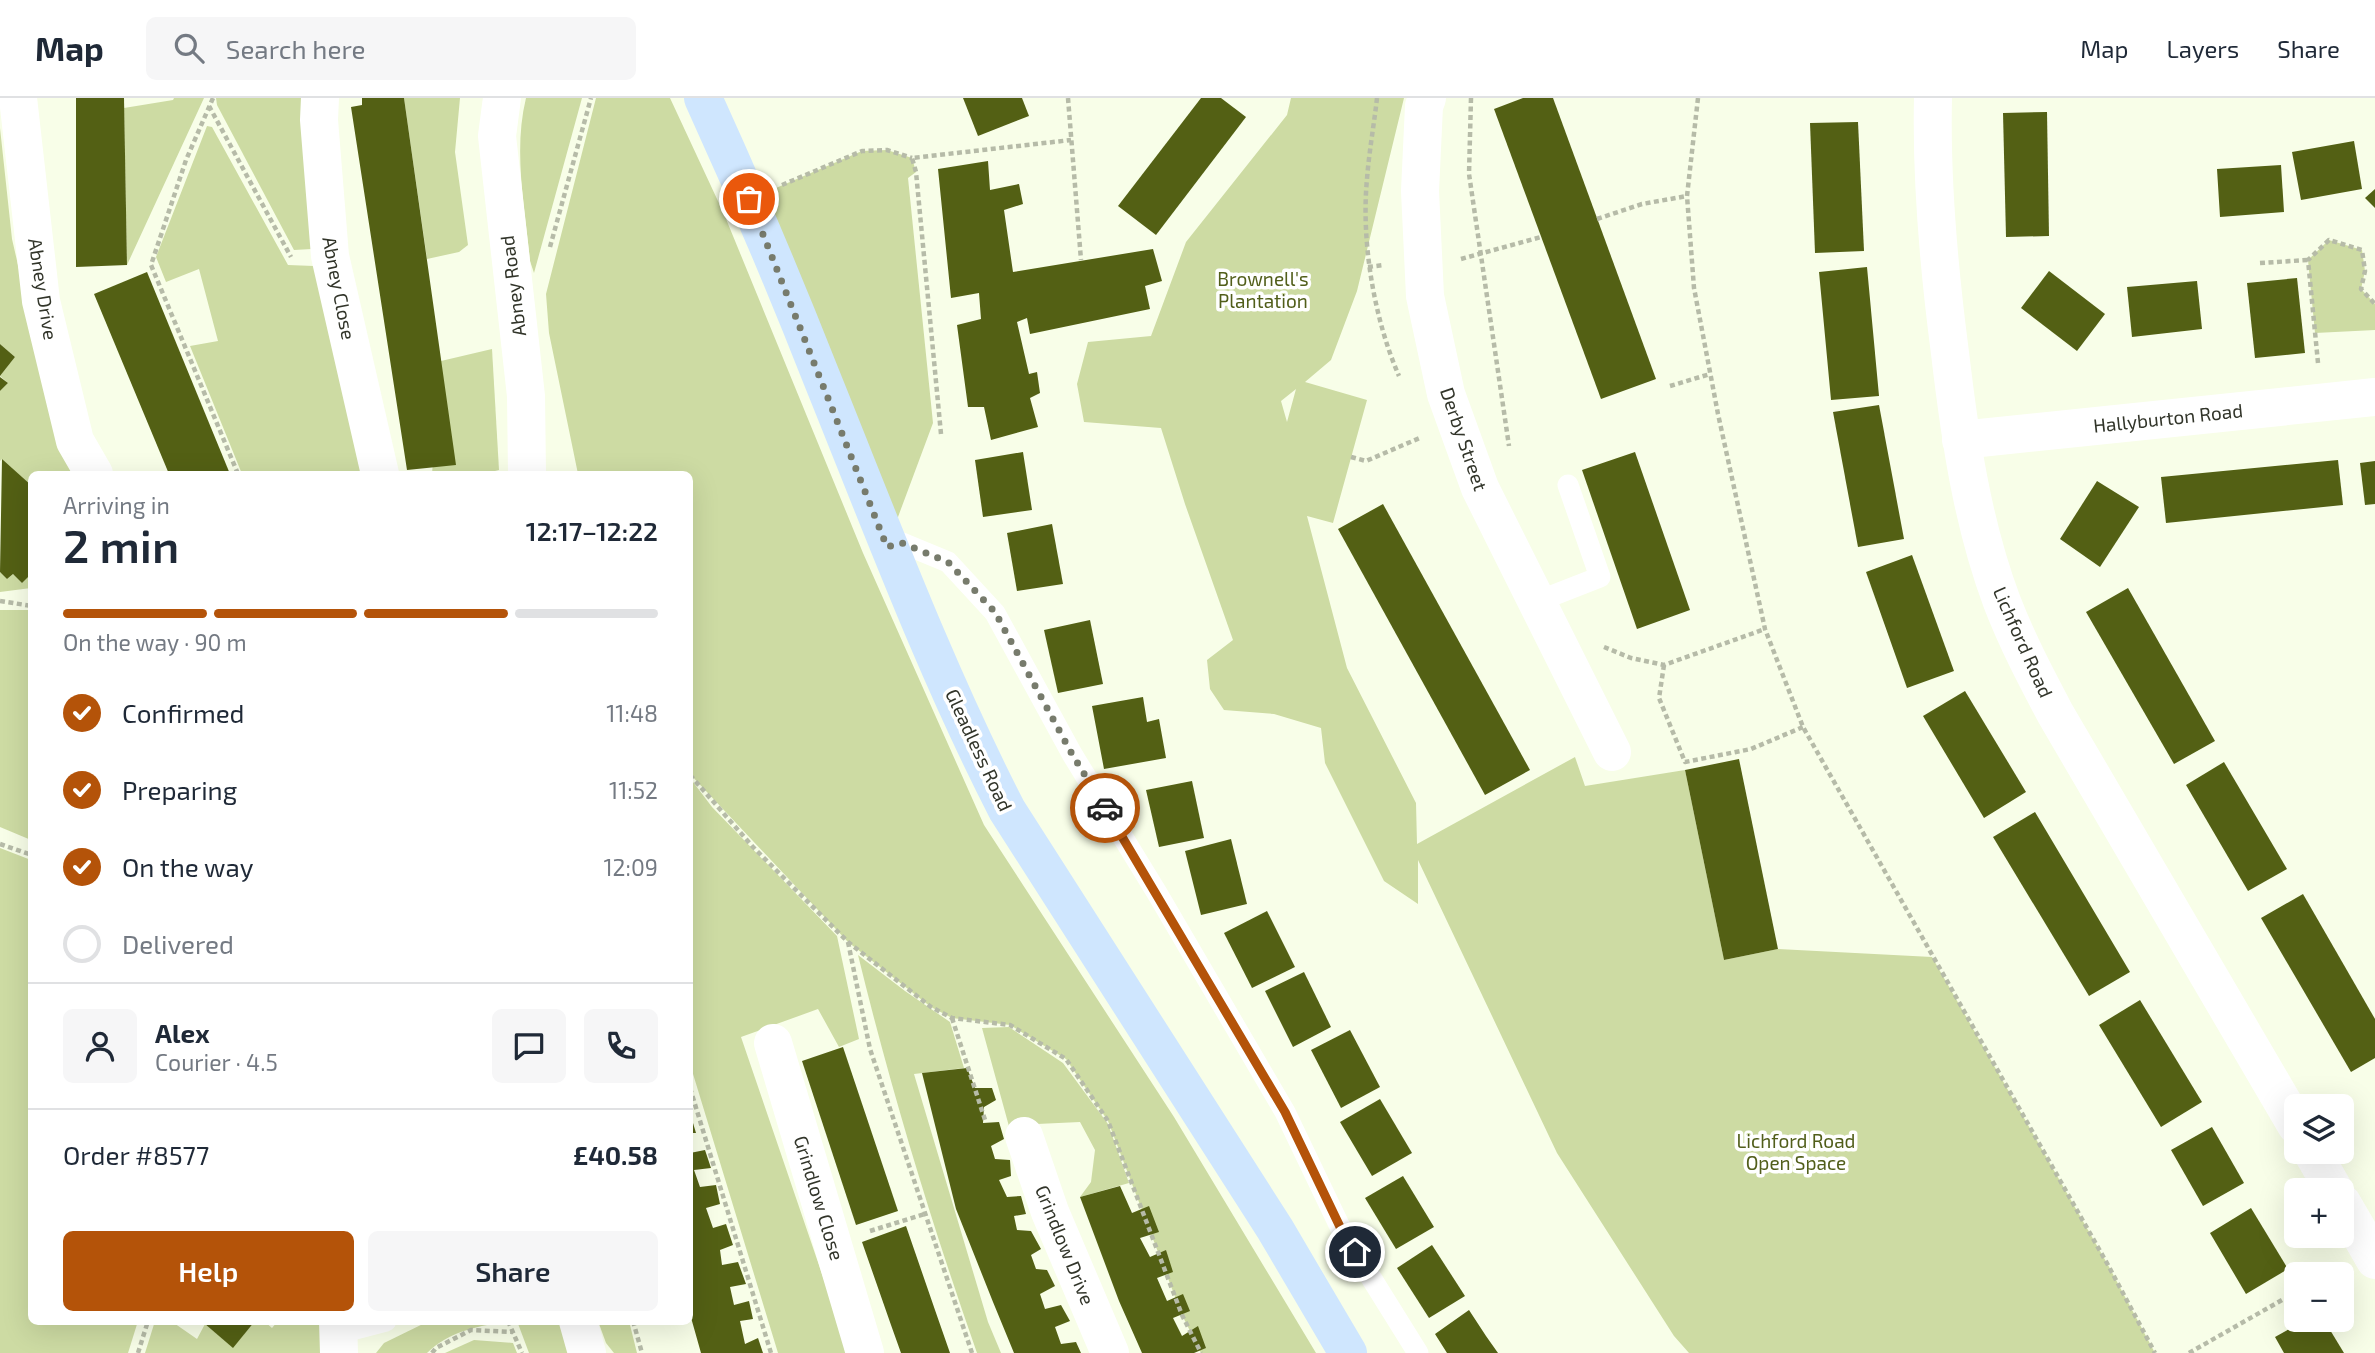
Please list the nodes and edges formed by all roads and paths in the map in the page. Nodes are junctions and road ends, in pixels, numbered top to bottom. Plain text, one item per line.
1 (18, 98) edge
2 (213, 98) edge
3 (320, 98) edge
4 (502, 98) edge
5 (703, 98) edge
6 (1068, 98) edge
7 (1427, 98) edge
8 (1471, 98) edge
9 (1698, 98) edge
10 (1933, 98) edge
11 (209, 106) junction
12 (1071, 140) junction
13 (912, 158) junction
14 (773, 189) dead end
15 (1687, 196) junction
16 (1597, 219) dead end
17 (1541, 237) dead end
18 (1482, 253) junction
19 (330, 256) junction
20 (1081, 260) dead end
21 (2308, 260) junction
22 (2260, 262) dead end
23 (1423, 269) junction
24 (2375, 304) edge
25 (1710, 374) junction
26 (1670, 386) dead end
27 (2375, 397) edge
28 (2322, 402) junction
29 (942, 434) dead end
30 (1426, 435) dead end
31 (1961, 440) junction
32 (1510, 450) dead end
33 (1351, 457) dead end
34 (92, 471) edge
35 (237, 471) edge
36 (379, 471) edge
37 (527, 471) edge
38 (1568, 485) dead end
39 (887, 547) junction
40 (0, 601) edge
41 (1536, 602) junction
42 (28, 605) edge
43 (1765, 628) junction
44 (1594, 642) dead end
45 (1664, 665) junction
46 (1803, 727) junction
47 (1612, 752) dead end
48 (693, 778) edge
49 (0, 844) edge
50 (28, 854) edge
51 (848, 942) junction
52 (953, 1018) junction
53 (773, 1043) dead end
54 (693, 1098) edge
55 (2284, 1104) edge
56 (1024, 1136) joint
57 (925, 1214) junction
58 (2354, 1222) edge
59 (832, 1243) junction
60 (2373, 1252) edge
61 (2284, 1299) edge
62 (147, 1325) edge
63 (373, 1325) edge
64 (510, 1325) edge
65 (579, 1325) edge
66 (634, 1325) edge
67 (513, 1332) junction
68 (339, 1336) edge
69 (138, 1353) edge
70 (432, 1353) edge
71 (522, 1353) edge
72 (587, 1353) edge
73 (642, 1353) edge
74 (771, 1353) edge
75 (865, 1353) edge
76 (972, 1353) edge
77 (1110, 1353) edge
78 (1201, 1353) edge
79 (1348, 1353) edge
80 (1418, 1353) edge
81 (2155, 1353) edge
82 (2189, 1353) edge

1 - 34 street, Abney Drive
2 - 11 path
3 - 19 street, Abney Close
4 - 37 street, Abney Road
5 - 39 main road, Gleadless Road
6 - 12 path
7 - 23 street, Derby Street
8 - 18 path
9 - 15 path
10 - 31 street, Lichford Road
11 - 19 path
11 - 35 path
12 - 13 path
12 - 20 path
13 - 14 path
13 - 29 path
15 - 16 path
15 - 25 path
17 - 18 path
18 - 23 path
18 - 32 path
19 - 36 street, Abney Close
21 - 22 path
21 - 24 path
21 - 28 path
23 - 41 street, Derby Street
25 - 26 path
25 - 43 path
27 - 28 street, Hallyburton Road
28 - 31 street, Hallyburton Road
30 - 33 path
31 - 55 street, Lichford Road
38 - 41 lane
39 - 79 main road, Gleadless Road
39 - 80 lane
40 - 42 path
41 - 47 street, Derby Street
43 - 45 path
43 - 46 path
44 - 45 path
45 - 46 path
46 - 81 path
48 - 51 path
49 - 50 path
51 - 52 path
51 - 57 path
52 - 56 path
52 - 78 path
53 - 59 street, Grindlow Close
54 - 74 path
56 - 77 street, Grindlow Drive
57 - 59 path
57 - 76 path
58 - 60 street
59 - 75 street, Grindlow Close
61 - 82 path
62 - 69 path
63 - 68 lane
64 - 67 path
65 - 72 street
66 - 73 path
67 - 70 path
67 - 71 path

